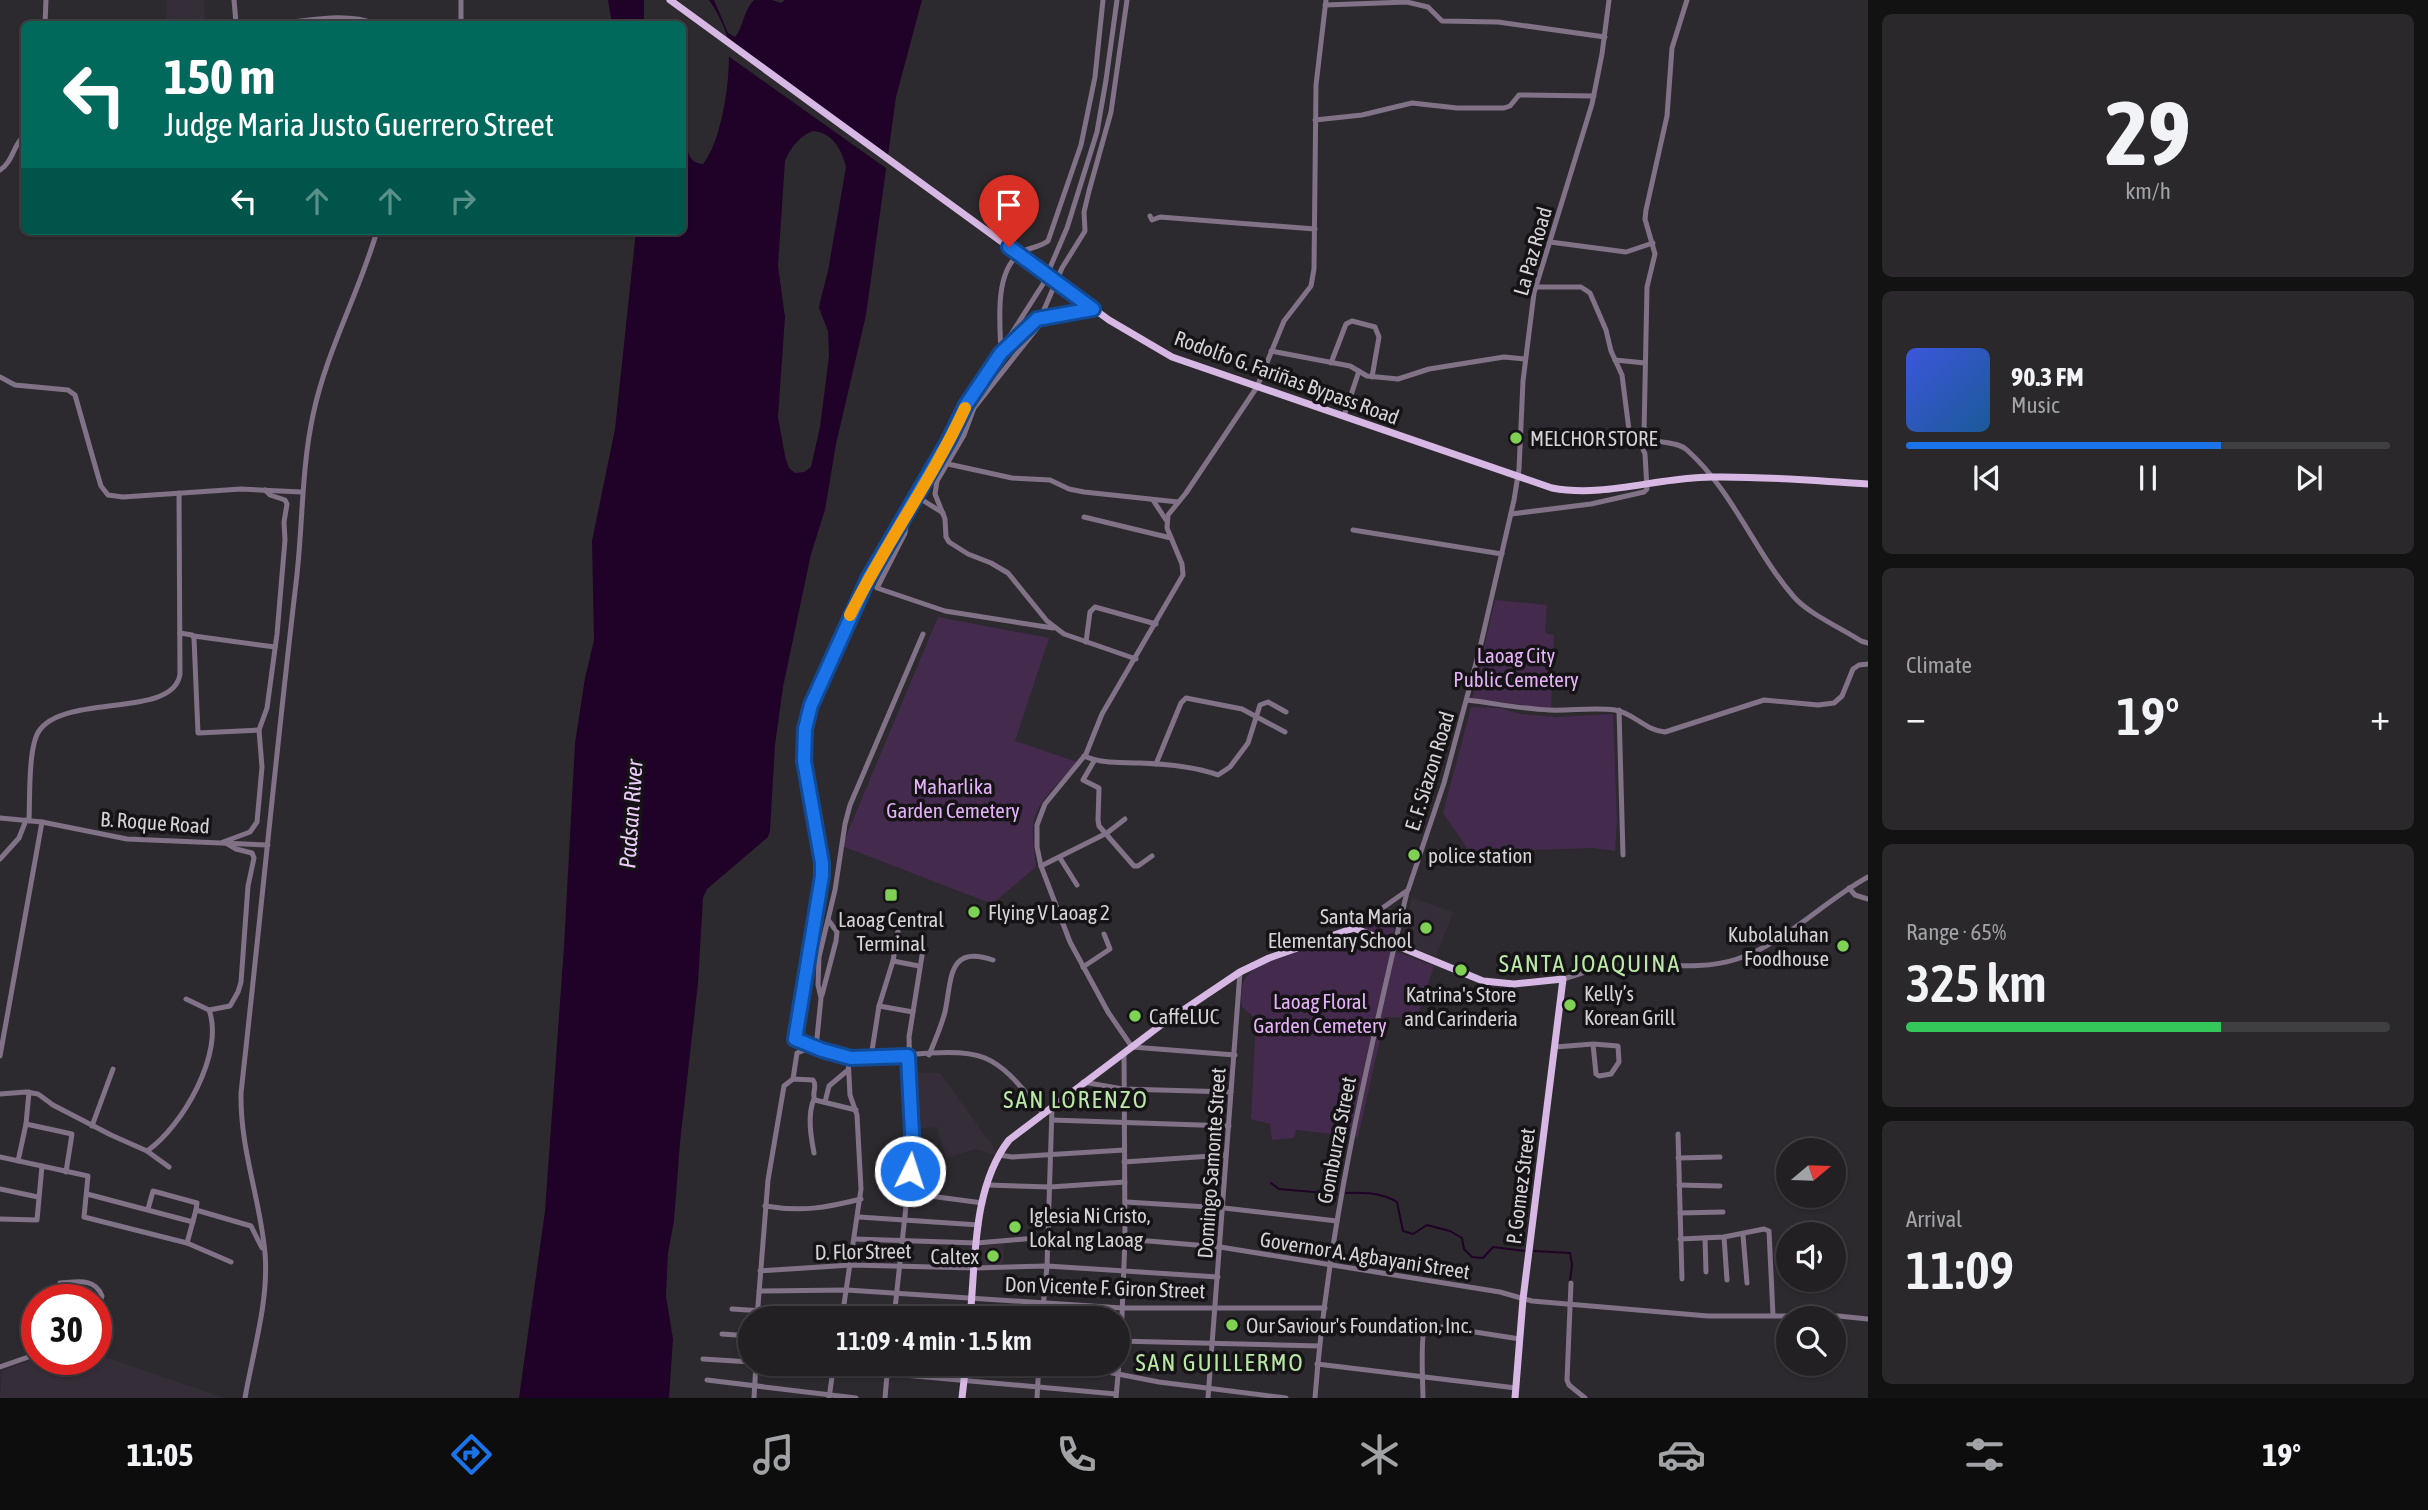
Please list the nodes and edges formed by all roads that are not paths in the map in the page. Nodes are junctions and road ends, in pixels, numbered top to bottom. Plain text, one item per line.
1 (46, 0) edge
2 (234, 0) edge
3 (461, 0) edge
4 (670, 0) edge
5 (1103, 0) edge
6 (1116, 0) edge
7 (1127, 0) edge
8 (1609, 0) edge
9 (1687, 0) edge
10 (1326, 2) edge
11 (45, 21) edge
12 (236, 21) edge
13 (304, 21) edge
14 (364, 21) edge
15 (461, 21) edge
16 (1605, 37) junction
17 (1594, 96) junction
18 (1315, 120) junction
19 (21, 140) edge
20 (0, 170) edge
21 (1150, 216) dead end
22 (1315, 229) junction
23 (376, 235) edge
24 (1550, 242) junction
25 (1653, 243) junction
26 (1536, 286) junction
27 (1093, 309) junction
28 (1045, 318) junction
29 (1037, 319) junction
30 (1271, 351) junction
31 (1001, 353) junction
32 (1525, 359) junction
33 (1615, 360) junction
34 (1331, 363) junction
35 (1645, 363) junction
36 (1359, 371) junction
37 (0, 377) edge
38 (1372, 377) junction
39 (1257, 387) junction
40 (1343, 416) junction
41 (948, 464) junction
42 (1518, 477) junction
43 (1713, 477) junction
44 (1646, 483) junction
45 (1868, 484) edge
46 (265, 490) junction
47 (301, 492) junction
48 (179, 493) junction
49 (916, 496) junction
50 (1153, 500) junction
51 (1178, 502) junction
52 (908, 510) junction
53 (943, 514) junction
54 (1511, 514) junction
55 (1084, 517) dead end
56 (1166, 520) junction
57 (1353, 530) dead end
58 (1171, 538) junction
59 (1502, 554) junction
60 (1156, 624) junction
61 (1055, 628) junction
62 (180, 633) junction
63 (923, 634) dead end
64 (194, 636) junction
65 (1086, 642) junction
66 (1868, 643) edge
67 (275, 647) junction
68 (1136, 659) junction
69 (1868, 664) edge
70 (1467, 700) junction
71 (1619, 710) junction
72 (1286, 712) dead end
73 (1255, 717) junction
74 (260, 730) junction
75 (1285, 732) dead end
76 (1084, 757) junction
77 (1094, 761) junction
78 (1156, 764) junction
79 (0, 818) edge
80 (1125, 819) dead end
81 (27, 821) junction
82 (42, 822) junction
83 (1107, 833) junction
84 (224, 842) junction
85 (268, 845) junction
86 (1623, 855) dead end
87 (1152, 856) dead end
88 (1060, 858) junction
89 (0, 859) edge
90 (1041, 866) junction
91 (1868, 877) edge
92 (1077, 886) dead end
93 (1849, 888) junction
94 (1408, 890) junction
95 (1868, 899) edge
96 (829, 921) junction
97 (898, 925) dead end
98 (1354, 928) junction
99 (1104, 934) dead end
100 (924, 943) dead end
101 (1395, 944) junction
102 (993, 960) dead end
103 (893, 961) junction
104 (919, 966) junction
105 (1083, 967) junction
106 (1240, 972) junction
107 (1563, 979) junction
108 (821, 998) junction
109 (186, 999) dead end
110 (879, 1006) junction
111 (209, 1010) junction
112 (913, 1012) junction
113 (1593, 1044) junction
114 (1132, 1047) junction
115 (1555, 1047) junction
116 (816, 1048) junction
117 (1124, 1053) junction
118 (929, 1055) junction
119 (1235, 1055) junction
120 (0, 1056) edge
121 (908, 1056) junction
122 (848, 1057) junction
123 (871, 1057) junction
124 (113, 1069) dead end
125 (848, 1070) junction
126 (793, 1079) junction
127 (1083, 1082) junction
128 (1123, 1089) junction
129 (29, 1092) junction
130 (1231, 1092) junction
131 (0, 1094) edge
132 (814, 1099) junction
133 (825, 1102) junction
134 (1052, 1106) junction
135 (856, 1110) junction
136 (1043, 1113) junction
137 (1052, 1120) junction
138 (1124, 1121) junction
139 (26, 1124) junction
140 (92, 1126) junction
141 (1229, 1126) junction
142 (1678, 1134) dead end
143 (1124, 1150) junction
144 (147, 1151) junction
145 (814, 1153) dead end
146 (999, 1155) junction
147 (1051, 1155) junction
148 (1226, 1155) junction
149 (0, 1157) edge
150 (1720, 1157) dead end
151 (1678, 1158) junction
152 (18, 1161) junction
153 (1124, 1162) junction
154 (43, 1167) junction
155 (169, 1167) dead end
156 (66, 1172) junction
157 (1125, 1182) junction
158 (988, 1185) junction
159 (1679, 1185) junction
160 (1720, 1186) dead end
161 (1050, 1187) junction
162 (0, 1189) edge
163 (907, 1193) junction
164 (87, 1194) junction
165 (38, 1197) junction
166 (861, 1199) junction
167 (1126, 1202) junction
168 (983, 1203) junction
169 (765, 1206) junction
170 (1224, 1208) junction
171 (148, 1209) junction
172 (196, 1210) junction
173 (1680, 1213) junction
174 (1723, 1213) dead end
175 (859, 1217) junction
176 (0, 1219) edge
177 (904, 1220) junction
178 (1337, 1221) junction
179 (193, 1222) junction
180 (979, 1225) junction
181 (1743, 1235) junction
182 (1047, 1237) junction
183 (1724, 1237) junction
184 (1705, 1238) junction
185 (1125, 1239) junction
186 (1680, 1239) junction
187 (855, 1240) junction
188 (902, 1242) junction
189 (187, 1243) junction
190 (977, 1243) junction
191 (1220, 1247) junction
192 (265, 1254) junction
193 (231, 1262) dead end
194 (851, 1265) junction
195 (899, 1265) junction
196 (1331, 1265) junction
197 (1047, 1266) junction
198 (975, 1268) junction
199 (1124, 1270) junction
200 (760, 1271) junction
201 (1706, 1272) dead end
202 (1218, 1276) junction
203 (1682, 1279) dead end
204 (1727, 1280) dead end
205 (60, 1283) dead end
206 (1571, 1283) dead end
207 (1746, 1283) dead end
208 (93, 1284) edge
209 (847, 1290) junction
210 (759, 1292) junction
211 (896, 1292) junction
212 (972, 1298) junction
213 (1523, 1299) junction
214 (1044, 1303) junction
215 (1570, 1304) junction
216 (758, 1306) edge
217 (845, 1306) edge
218 (895, 1306) edge
219 (971, 1306) edge
220 (1044, 1306) edge
221 (1091, 1306) edge
222 (1122, 1306) edge
223 (1215, 1307) junction
224 (1130, 1308) edge
225 (1325, 1308) junction
226 (732, 1309) dead end
227 (738, 1310) edge
228 (1773, 1315) junction
229 (1868, 1319) edge
230 (722, 1334) dead end
231 (738, 1335) edge
232 (1520, 1339) junction
233 (1130, 1341) edge
234 (1212, 1343) junction
235 (1319, 1346) junction
236 (703, 1359) dead end
237 (21, 1360) edge
238 (738, 1361) edge
239 (1317, 1364) junction
240 (0, 1367) edge
241 (754, 1376) edge
242 (832, 1376) edge
243 (887, 1376) edge
244 (913, 1376) edge
245 (964, 1376) edge
246 (1039, 1376) edge
247 (1118, 1376) edge
248 (1130, 1376) edge
249 (1424, 1378) junction
250 (707, 1380) dead end
251 (964, 1380) junction
252 (755, 1387) junction
253 (1038, 1388) junction
254 (1516, 1388) junction
255 (1209, 1389) junction
256 (1116, 1396) edge
257 (829, 1397) edge
258 (245, 1398) edge
259 (754, 1398) edge
260 (856, 1398) edge
261 (885, 1398) edge
262 (962, 1398) edge
263 (1037, 1398) edge
264 (1208, 1398) edge
265 (1286, 1398) edge
266 (1315, 1398) edge
267 (1423, 1398) edge
268 (1516, 1398) edge
269 (1585, 1398) edge

1 - 11 street
2 - 12 street
3 - 15 street
4 - 27 main road, Rodolfo G. Fariñas Bypass Road, bridge
5 - 31 street
6 - 31 street
7 - 29 street
8 - 16 street, La Paz Road
9 - 25 street
10 - 16 street
10 - 18 street
13 - 14 street
16 - 17 street, La Paz Road
17 - 18 street
17 - 24 street, La Paz Road
18 - 22 street
19 - 20 street
21 - 22 street
22 - 30 street
23 - 47 street
24 - 25 street
24 - 26 street, La Paz Road
25 - 35 street
26 - 32 street, La Paz Road
26 - 33 street
27 - 28 street
27 - 39 main road, Rodolfo G. Fariñas Bypass Road
28 - 29 street
28 - 41 street
29 - 31 street
30 - 34 street
30 - 39 street
31 - 49 street
32 - 38 street
32 - 42 street, La Paz Road
33 - 35 street
33 - 44 street
34 - 36 street
34 - 38 street
35 - 43 street
36 - 38 street
36 - 40 street
37 - 48 street
39 - 40 main road, Rodolfo G. Fariñas Bypass Road
39 - 51 street
40 - 42 main road, Rodolfo G. Fariñas Bypass Road
41 - 50 street
41 - 53 street
42 - 44 main road, Rodolfo G. Fariñas Bypass Road
42 - 54 street, La Paz Road
43 - 44 main road, Rodolfo G. Fariñas Bypass Road
43 - 45 main road, Rodolfo G. Fariñas Bypass Road
43 - 66 street
44 - 54 street
46 - 47 street
46 - 48 street
46 - 67 street
47 - 85 street
48 - 62 street
49 - 52 street
49 - 53 street
50 - 51 street
50 - 56 street
51 - 56 street
52 - 61 street
52 - 116 street
53 - 61 street
54 - 59 street, E. F. Siazon Road
55 - 58 street
56 - 58 street
57 - 59 street
58 - 60 street
59 - 70 street, E. F. Siazon Road
60 - 65 street
60 - 68 street
61 - 65 street
62 - 64 street
62 - 81 street
63 - 96 street
64 - 67 street
64 - 74 street
65 - 68 street
67 - 74 street
68 - 76 street
69 - 71 street
70 - 71 street
70 - 94 street, E. F. Siazon Road
71 - 86 street
72 - 73 street
73 - 75 street
73 - 78 street
73 - 78 street
74 - 84 street
76 - 77 street
76 - 90 street
77 - 78 street
77 - 83 street
79 - 81 street, B. Roque Road
80 - 83 street
81 - 82 street, B. Roque Road
81 - 89 street
82 - 84 street, B. Roque Road
82 - 120 street
83 - 87 street
83 - 88 street
84 - 85 street, B. Roque Road
84 - 111 street
85 - 192 street
88 - 90 street
88 - 92 street
90 - 105 street
91 - 93 street
93 - 95 street
93 - 107 street
94 - 98 street
94 - 101 street, Gomburza Street
96 - 108 street
96 - 108 street
97 - 103 street
98 - 101 main road
98 - 106 main road
99 - 105 street
100 - 104 street
101 - 107 main road
101 - 178 street, Gomburza Street
102 - 118 street
103 - 104 street
103 - 110 street
104 - 112 street
105 - 114 street
106 - 114 main road
106 - 119 street, Domingo Samonte Street
107 - 115 main road, P. Gomez Street
108 - 116 street
109 - 111 street
110 - 112 street
110 - 123 street
111 - 144 street
112 - 121 street
113 - 113 street
113 - 115 street
114 - 117 main road
114 - 119 street
115 - 213 main road, P. Gomez Street
116 - 122 street
116 - 126 street
117 - 127 main road
117 - 128 street
118 - 121 street
118 - 136 street
119 - 130 street, Domingo Samonte Street
121 - 123 street
121 - 163 street
122 - 123 street
122 - 125 street
124 - 140 street
125 - 133 street
125 - 135 street
126 - 132 street
126 - 169 street
127 - 128 street
127 - 134 main road
128 - 130 street
128 - 138 street
129 - 131 street
129 - 139 street
129 - 140 street
130 - 141 street, Domingo Samonte Street
132 - 133 street
132 - 145 street
133 - 135 street
134 - 136 main road
134 - 137 street
135 - 166 street
136 - 146 main road
137 - 138 street
137 - 147 street
138 - 141 street
138 - 143 street
139 - 152 street
139 - 156 street
140 - 144 street
141 - 148 street, Domingo Samonte Street
142 - 151 street
143 - 147 street
143 - 153 street
144 - 155 street
146 - 147 street
146 - 158 main road
147 - 161 street
148 - 153 street
148 - 170 street, Domingo Samonte Street
149 - 152 street
150 - 151 street
151 - 159 street
152 - 154 street
153 - 157 street
154 - 156 street
154 - 165 street
156 - 164 street
157 - 161 street
157 - 167 street
158 - 161 street
158 - 168 main road
159 - 160 street
159 - 173 street
161 - 182 street
162 - 165 street
163 - 168 street
163 - 177 street
164 - 171 street
164 - 189 street
165 - 176 street
166 - 169 street
166 - 175 street
167 - 170 street
167 - 185 street
168 - 180 main road
169 - 200 street
170 - 178 street
170 - 191 street, Domingo Samonte Street
171 - 172 street
171 - 179 street
172 - 179 street
172 - 192 street
173 - 174 street
173 - 186 street
175 - 177 street
175 - 187 street
177 - 180 street
177 - 188 street
178 - 196 street, Gomburza Street
179 - 189 street
180 - 190 main road
181 - 183 street
181 - 207 street
181 - 228 street
182 - 185 street, Governor A. Agbayani Street
182 - 190 street, Governor A. Agbayani Street
182 - 197 street
183 - 184 street
183 - 204 street
184 - 186 street
184 - 201 street
185 - 191 street, Governor A. Agbayani Street
185 - 199 street
186 - 203 street
187 - 188 street, Governor A. Agbayani Street
187 - 194 street
188 - 190 street, Governor A. Agbayani Street
188 - 195 street
189 - 193 street
190 - 198 main road
191 - 196 street, Governor A. Agbayani Street
191 - 202 street, Domingo Samonte Street
192 - 258 street
194 - 195 street, D. Flor Street
194 - 200 street, D. Flor Street
194 - 209 street
195 - 198 street, D. Flor Street
195 - 211 street
196 - 213 street, Governor A. Agbayani Street
196 - 225 street, Gomburza Street
197 - 198 street, D. Flor Street
197 - 199 street, D. Flor Street
197 - 214 street
198 - 212 main road
199 - 202 street, D. Flor Street
199 - 222 street
200 - 210 street
202 - 223 street, Domingo Samonte Street
205 - 208 street
206 - 215 street
209 - 210 street, Don Vicente F. Giron Street
209 - 211 street, Don Vicente F. Giron Street
209 - 217 street
210 - 216 street
211 - 212 street, Don Vicente F. Giron Street
211 - 218 street
212 - 214 street, Don Vicente F. Giron Street
212 - 219 main road
213 - 215 street, Governor A. Agbayani Street
213 - 232 main road, P. Gomez Street
214 - 220 street
214 - 221 street, Don Vicente F. Giron Street
215 - 228 street, Governor A. Agbayani Street
215 - 269 street
223 - 224 street, Don Vicente F. Giron Street
223 - 225 street, Don Vicente F. Giron Street
223 - 234 street, Domingo Samonte Street
225 - 235 street, Gomburza Street
226 - 227 street
228 - 229 street, Governor A. Agbayani Street
230 - 231 street
232 - 249 street
232 - 254 main road, P. Gomez Street
233 - 234 street
234 - 235 street
234 - 255 street, Domingo Samonte Street
235 - 239 street, Gomburza Street
236 - 238 street
237 - 240 street
239 - 249 street
239 - 266 street, Gomburza Street
241 - 252 street
242 - 257 street
243 - 261 street
244 - 251 street
245 - 251 main road
246 - 253 street
247 - 256 street
248 - 255 street
249 - 254 street
249 - 267 street
250 - 252 street
251 - 253 street
251 - 262 main road
252 - 257 street
252 - 259 street
253 - 256 street
253 - 263 street
254 - 268 main road, P. Gomez Street
255 - 264 street, Domingo Samonte Street
255 - 265 street
257 - 260 street

